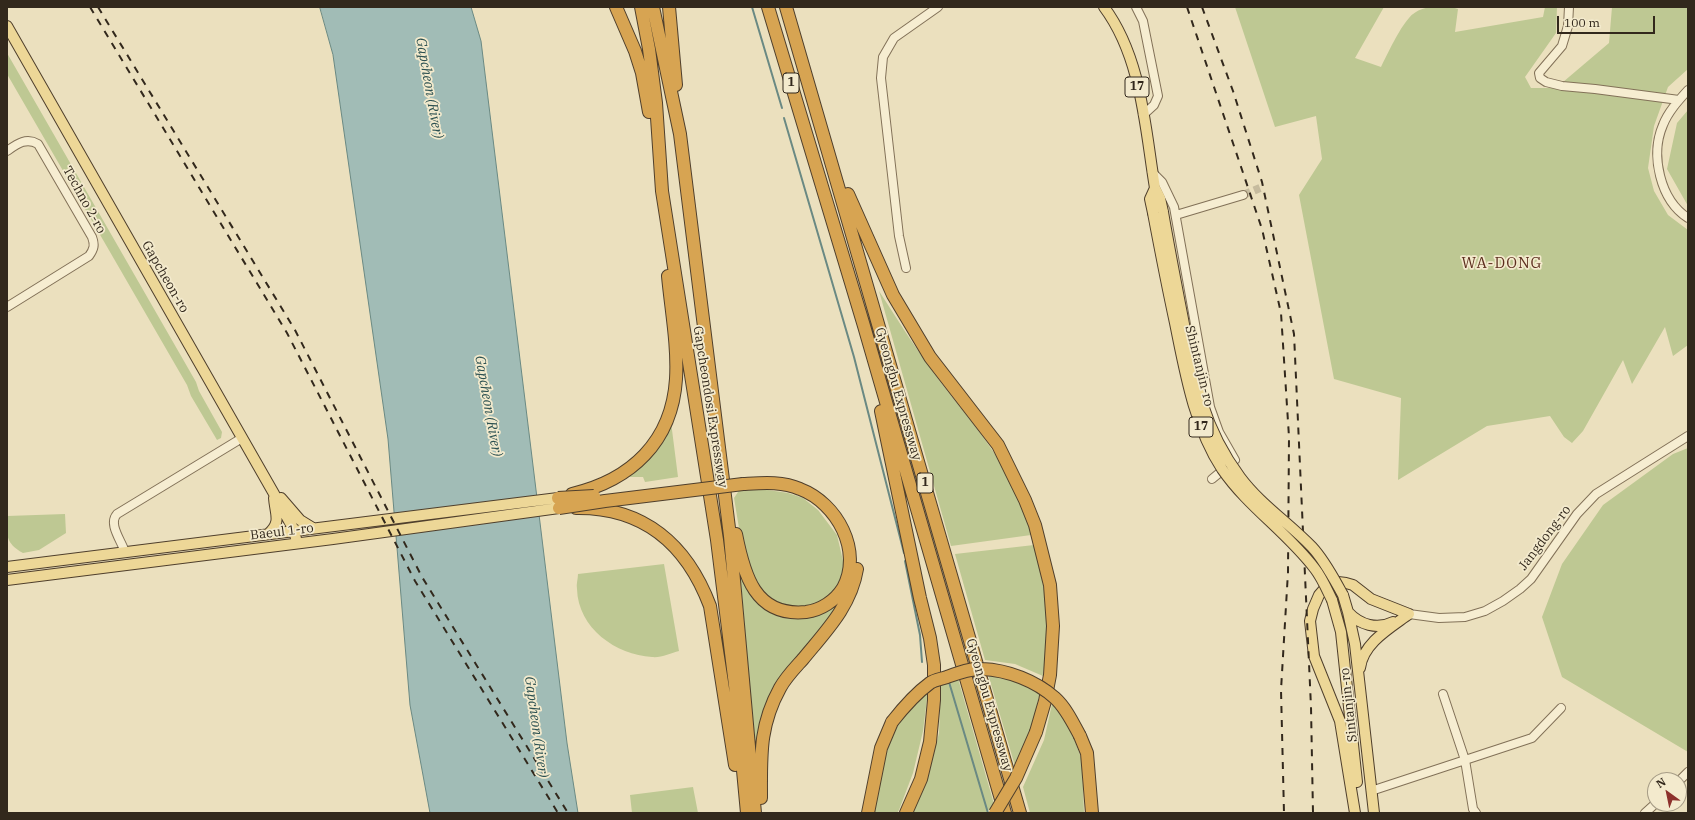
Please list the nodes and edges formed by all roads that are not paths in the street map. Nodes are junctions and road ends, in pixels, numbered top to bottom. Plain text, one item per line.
1 (616, 7) edge
2 (641, 7) edge
3 (653, 7) edge
4 (669, 7) edge
5 (768, 7) edge
6 (786, 7) edge
7 (938, 7) edge
8 (1104, 7) edge
9 (1136, 7) edge
10 (1569, 7) edge
11 (7, 26) edge
12 (1688, 90) edge
13 (1679, 100) junction
14 (1143, 115) junction
15 (680, 134) junction
16 (7, 151) edge
17 (829, 152) junction
18 (658, 154) junction
19 (1152, 172) junction
20 (662, 191) junction
21 (1243, 195) tunnel mouth
22 (1175, 211) junction
23 (1158, 212) junction
24 (1688, 218) edge
25 (906, 268) dead end
26 (7, 307) edge
27 (864, 326) junction
28 (713, 414) junction
29 (1688, 436) edge
30 (242, 438) junction
31 (1212, 479) dead end
32 (742, 482) junction
33 (273, 492) junction
34 (558, 503) junction
35 (314, 528) junction
36 (294, 530) junction
37 (268, 534) junction
38 (296, 543) junction
39 (124, 552) junction
40 (7, 566) edge
41 (9, 580) edge
42 (1343, 595) joint
43 (1332, 600) joint
44 (1348, 612) junction
45 (1409, 614) junction
46 (1359, 676) junction
47 (1443, 694) dead end
48 (1561, 708) dead end
49 (1465, 760) junction
50 (1371, 791) junction
51 (743, 813) edge
52 (747, 813) edge
53 (755, 813) edge
54 (760, 813) edge
55 (868, 813) edge
56 (906, 813) edge
57 (995, 813) edge
58 (1005, 813) edge
59 (1020, 813) edge
60 (1092, 813) edge
61 (1355, 813) edge
62 (1360, 813) edge
63 (1374, 813) edge
64 (1476, 813) edge

1 - 18 highway
2 - 18 highway, Gapcheondosi Expressway
3 - 15 highway, Gapcheondosi Expressway
4 - 15 highway
5 - 27 highway, Gyeongbu Expressway / 1
6 - 17 highway, Gyeongbu Expressway / 1
7 - 25 street
8 - 14 main road, 17
9 - 14 street
10 - 13 street
11 - 30 main road, Gapcheon-ro
12 - 13 street
13 - 24 street
14 - 19 main road, 17
15 - 28 highway, Gapcheondosi Expressway
16 - 26 street, Techno 2-ro
17 - 57 highway, bridge
17 - 59 highway, Gyeongbu Expressway / 1
18 - 20 highway, Gapcheondosi Expressway
19 - 22 street
19 - 23 main road, 17
20 - 34 highway, bridge
20 - 52 highway, Gapcheondosi Expressway
21 - 22 street
22 - 31 street
23 - 42 main road, Shintanjin-ro / 17, bridge
23 - 43 main road, Shintanjin-ro / 17, bridge
27 - 56 highway
27 - 58 highway, Gyeongbu Expressway / 1
28 - 32 highway
28 - 53 highway, Gapcheondosi Expressway
29 - 45 street, Jangdong-ro
30 - 33 main road, Gapcheon-ro
30 - 39 street
32 - 34 highway, bridge
32 - 54 highway
33 - 35 main road
33 - 36 main road, Gapcheon-ro
33 - 37 main road
34 - 35 main road, Baeul 1-ro
34 - 38 main road, Baeul 1-ro
34 - 51 highway, bridge
35 - 36 main road, Baeul 1-ro
36 - 37 main road, Baeul 1-ro
36 - 38 main road, Gapcheon-ro
37 - 39 main road, Baeul 1-ro
38 - 41 main road, Baeul 1-ro
39 - 40 main road, Baeul 1-ro
40 - 41 street
42 - 44 main road, Sintanjin-ro / 17
43 - 62 main road, Sintanjin-ro / 17
44 - 45 main road
44 - 46 main road, Sintanjin-ro / 17
45 - 46 main road
45 - 61 main road
46 - 50 main road, Sintanjin-ro / 17
47 - 49 street
48 - 49 street
49 - 50 street
49 - 64 street
50 - 63 main road, Sintanjin-ro / 17
55 - 60 highway, bridge

